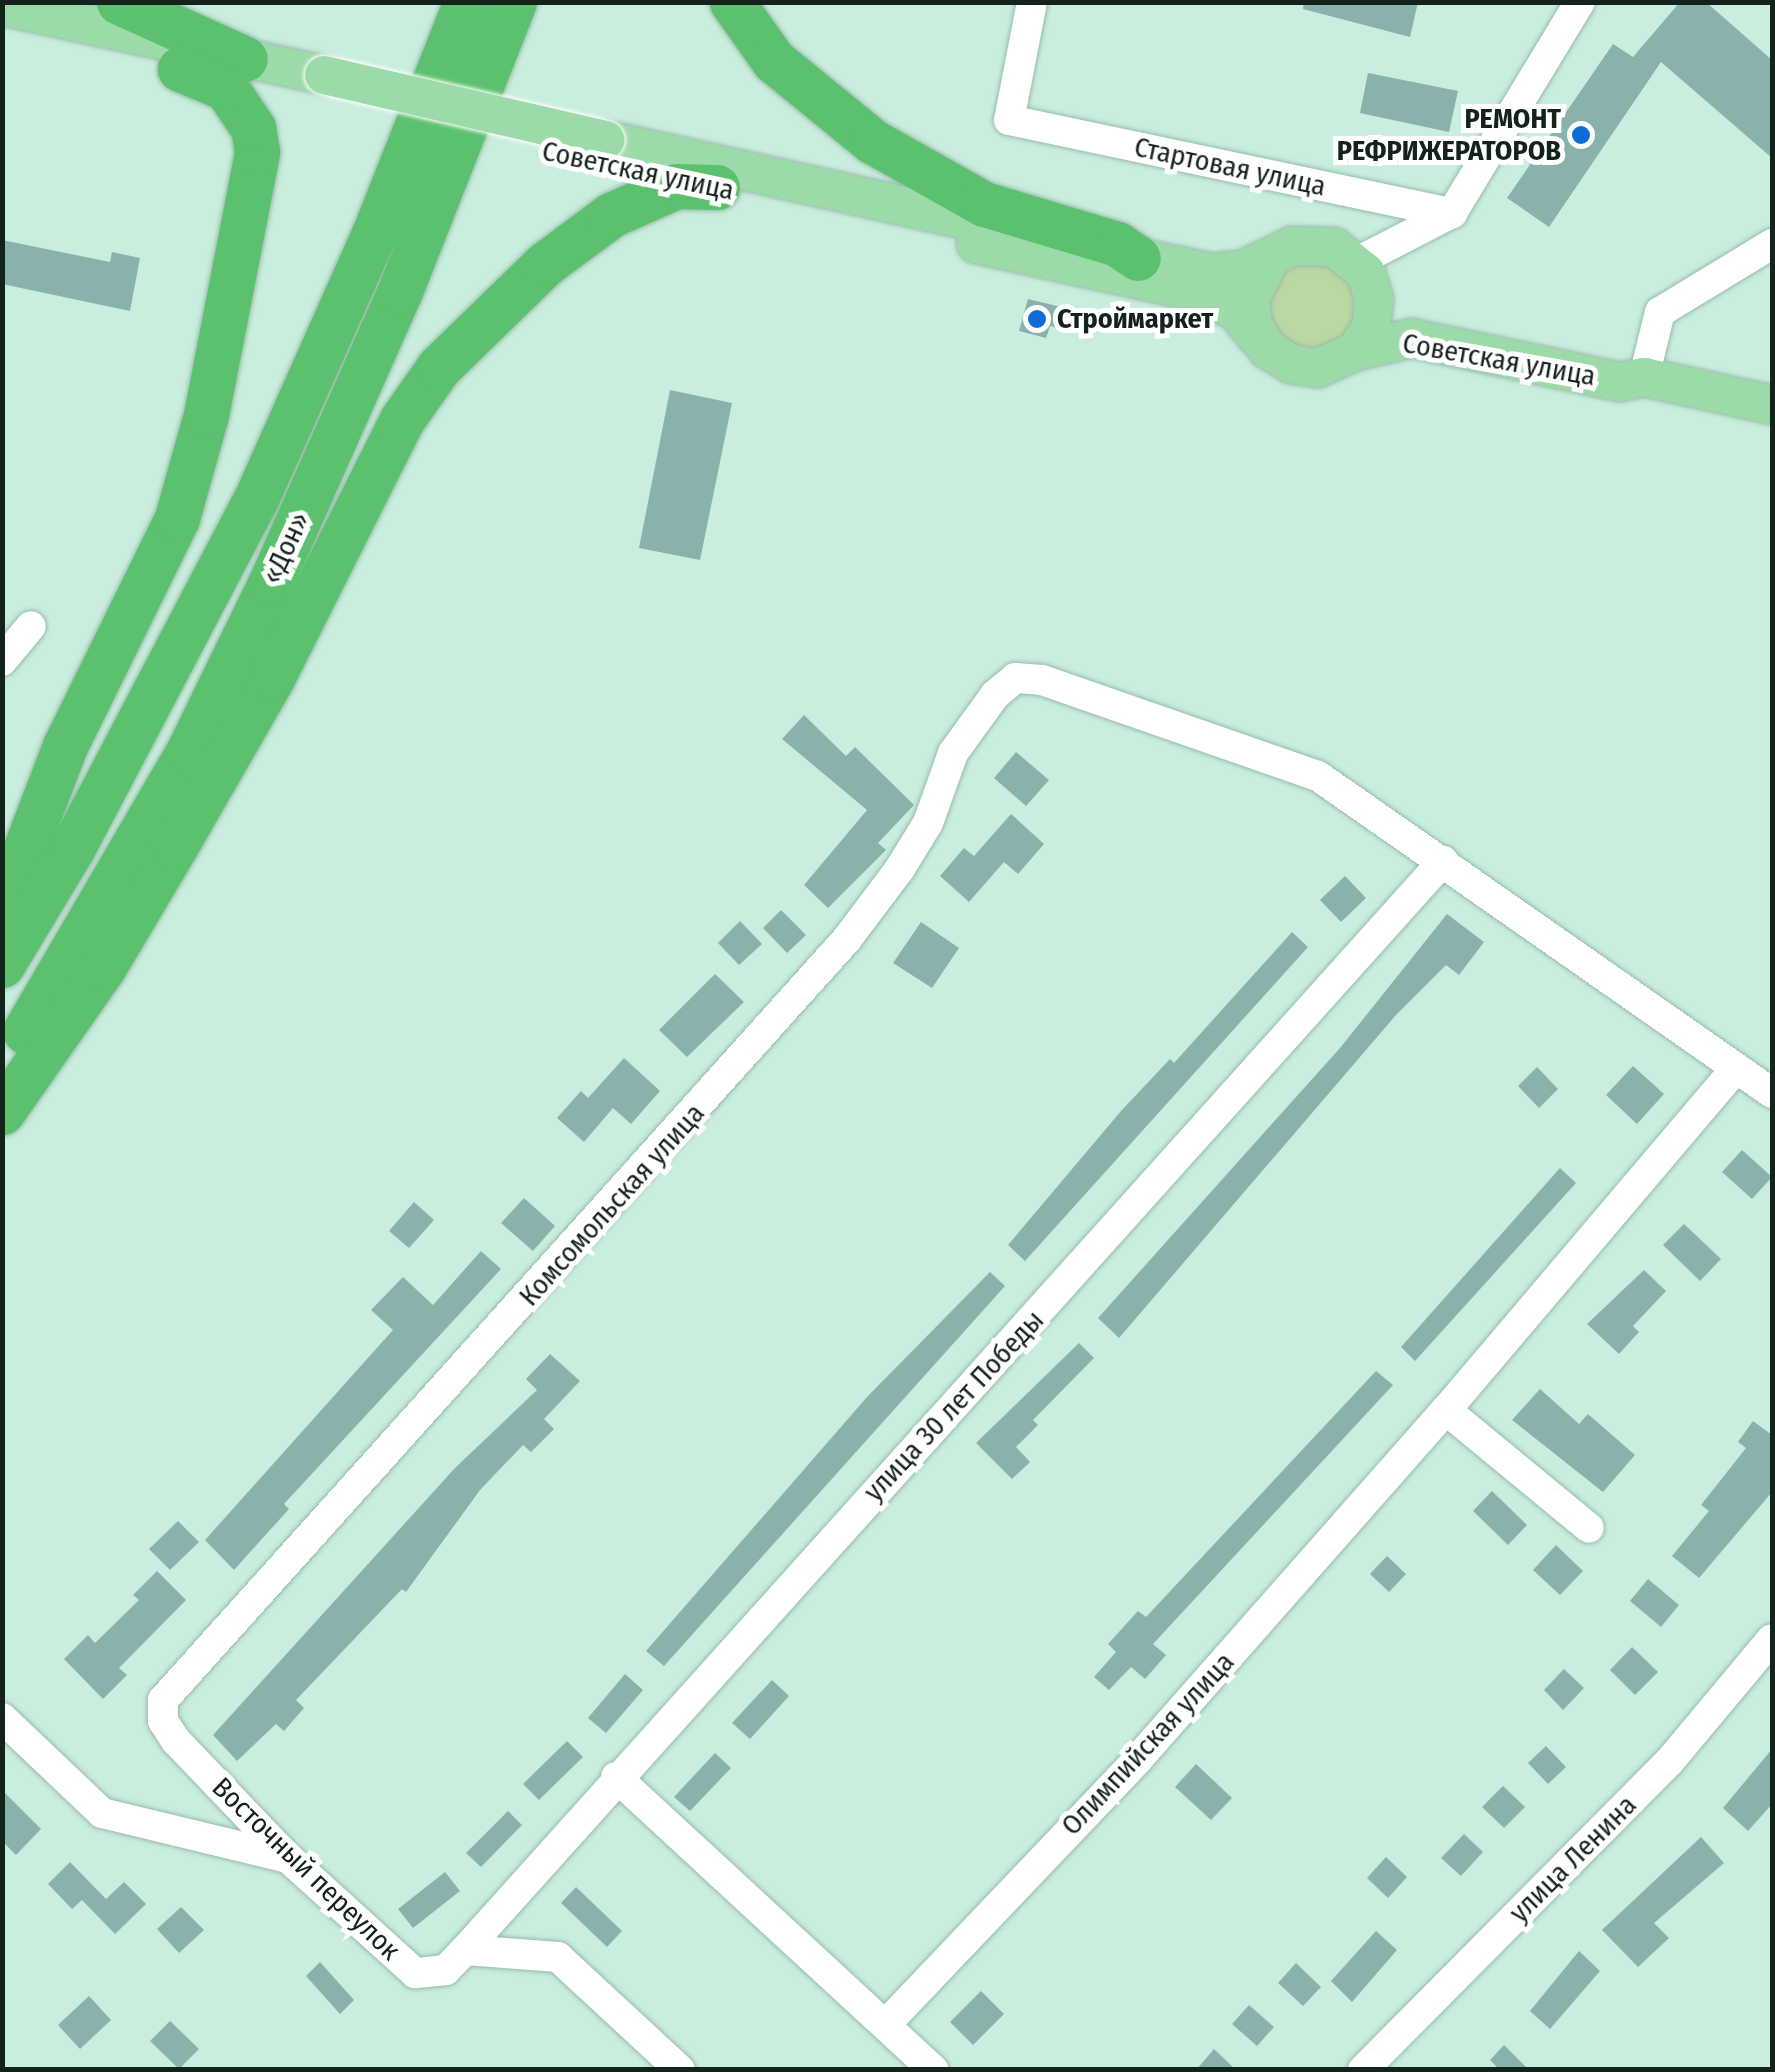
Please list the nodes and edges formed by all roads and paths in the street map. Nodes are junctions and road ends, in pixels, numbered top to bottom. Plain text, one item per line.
1 (119, 2) edge
2 (436, 2) edge
3 (466, 2) edge
4 (514, 2) edge
5 (732, 2) edge
6 (1032, 2) edge
7 (1580, 2) edge
8 (2, 6) edge
9 (2, 27) edge
10 (245, 59) junction
11 (180, 68) junction
12 (320, 88) junction
13 (599, 151) junction
14 (717, 187) junction
15 (1452, 214) junction
16 (1772, 244) edge
17 (1138, 258) junction
18 (1268, 261) junction
19 (1361, 268) junction
20 (1259, 338) junction
21 (1356, 351) junction
22 (1644, 377) junction
23 (1772, 405) edge
24 (31, 626) dead end
25 (2, 662) edge
26 (1443, 862) junction
27 (5, 906) edge
28 (2, 965) edge
29 (2, 1067) edge
30 (1733, 1071) junction
31 (1772, 1092) edge
32 (2, 1112) edge
33 (1446, 1410) junction
34 (1590, 1528) dead end
35 (1772, 1640) edge
36 (163, 1700) joint
37 (2, 1718) edge
38 (616, 1778) junction
39 (288, 1858) junction
40 (466, 1950) junction
41 (887, 2023) junction
42 (680, 2070) edge
43 (934, 2070) edge
44 (1363, 2070) edge

1 - 10 highway
2 - 27 highway
3 - 28 highway, «Дон»
4 - 29 highway, «Дон»
5 - 17 highway
6 - 15 street, Стартовая улица
7 - 15 street
8 - 10 main road, Советская улица
9 - 11 main road, Советская улица
10 - 12 main road, Советская улица
11 - 12 main road, Советская улица
11 - 27 highway
12 - 13 main road, Советская улица
13 - 14 main road, Советская улица
13 - 17 main road, Советская улица
14 - 20 main road, Советская улица
14 - 32 highway
15 - 19 street
16 - 22 street
17 - 18 main road, Советская улица
18 - 19 main road
18 - 20 main road
19 - 21 main road
19 - 22 main road, Советская улица
20 - 21 main road
21 - 22 main road, Советская улица
22 - 23 main road, Советская улица
24 - 25 street
26 - 30 street
26 - 36 street, Комсомольская улица
26 - 38 street, улица 30 лет Победы
30 - 31 street
30 - 33 street, Олимпийская улица
33 - 34 street
33 - 41 street, Олимпийская улица
35 - 44 street, улица Ленина
36 - 39 street, Восточный переулок
37 - 39 street
38 - 40 street, улица 30 лет Победы
38 - 41 street
39 - 40 street, Восточный переулок
40 - 42 street
41 - 43 street

